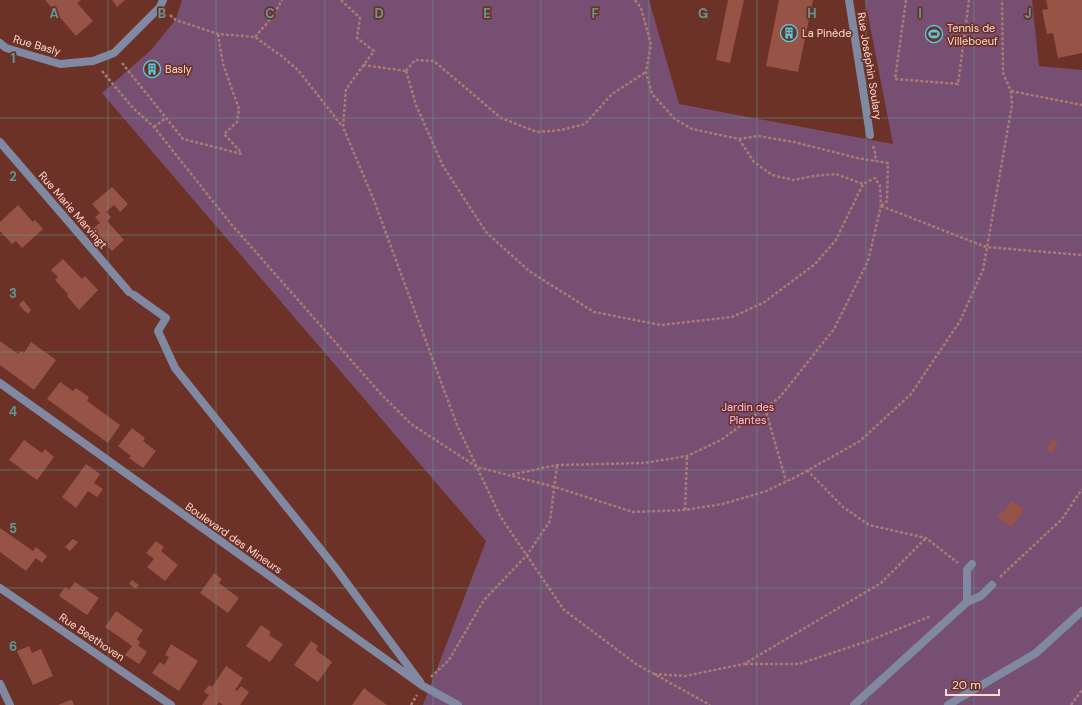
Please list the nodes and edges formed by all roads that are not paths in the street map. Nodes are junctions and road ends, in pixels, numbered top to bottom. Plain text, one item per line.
1 (849, 0) edge
2 (162, 3) edge
3 (0, 43) edge
4 (870, 135) dead end
5 (0, 142) edge
6 (0, 383) edge
7 (970, 567) road end
8 (992, 585) road end
9 (0, 588) edge
10 (967, 602) junction
11 (1082, 611) edge
12 (0, 684) edge
13 (423, 686) junction
14 (10, 705) edge
15 (171, 705) edge
16 (458, 705) edge
17 (854, 705) edge
18 (948, 705) edge

1 - 4 street, Rue Joséphin Soulary
2 - 3 street, Rue Basly
5 - 13 street, Rue Marie Marvingt
6 - 13 street, Boulevard des Mineurs
7 - 10 street
8 - 10 street
9 - 15 street, Rue Beethoven
10 - 17 street
11 - 18 street
12 - 14 street
13 - 16 street, Boulevard des Mineurs

